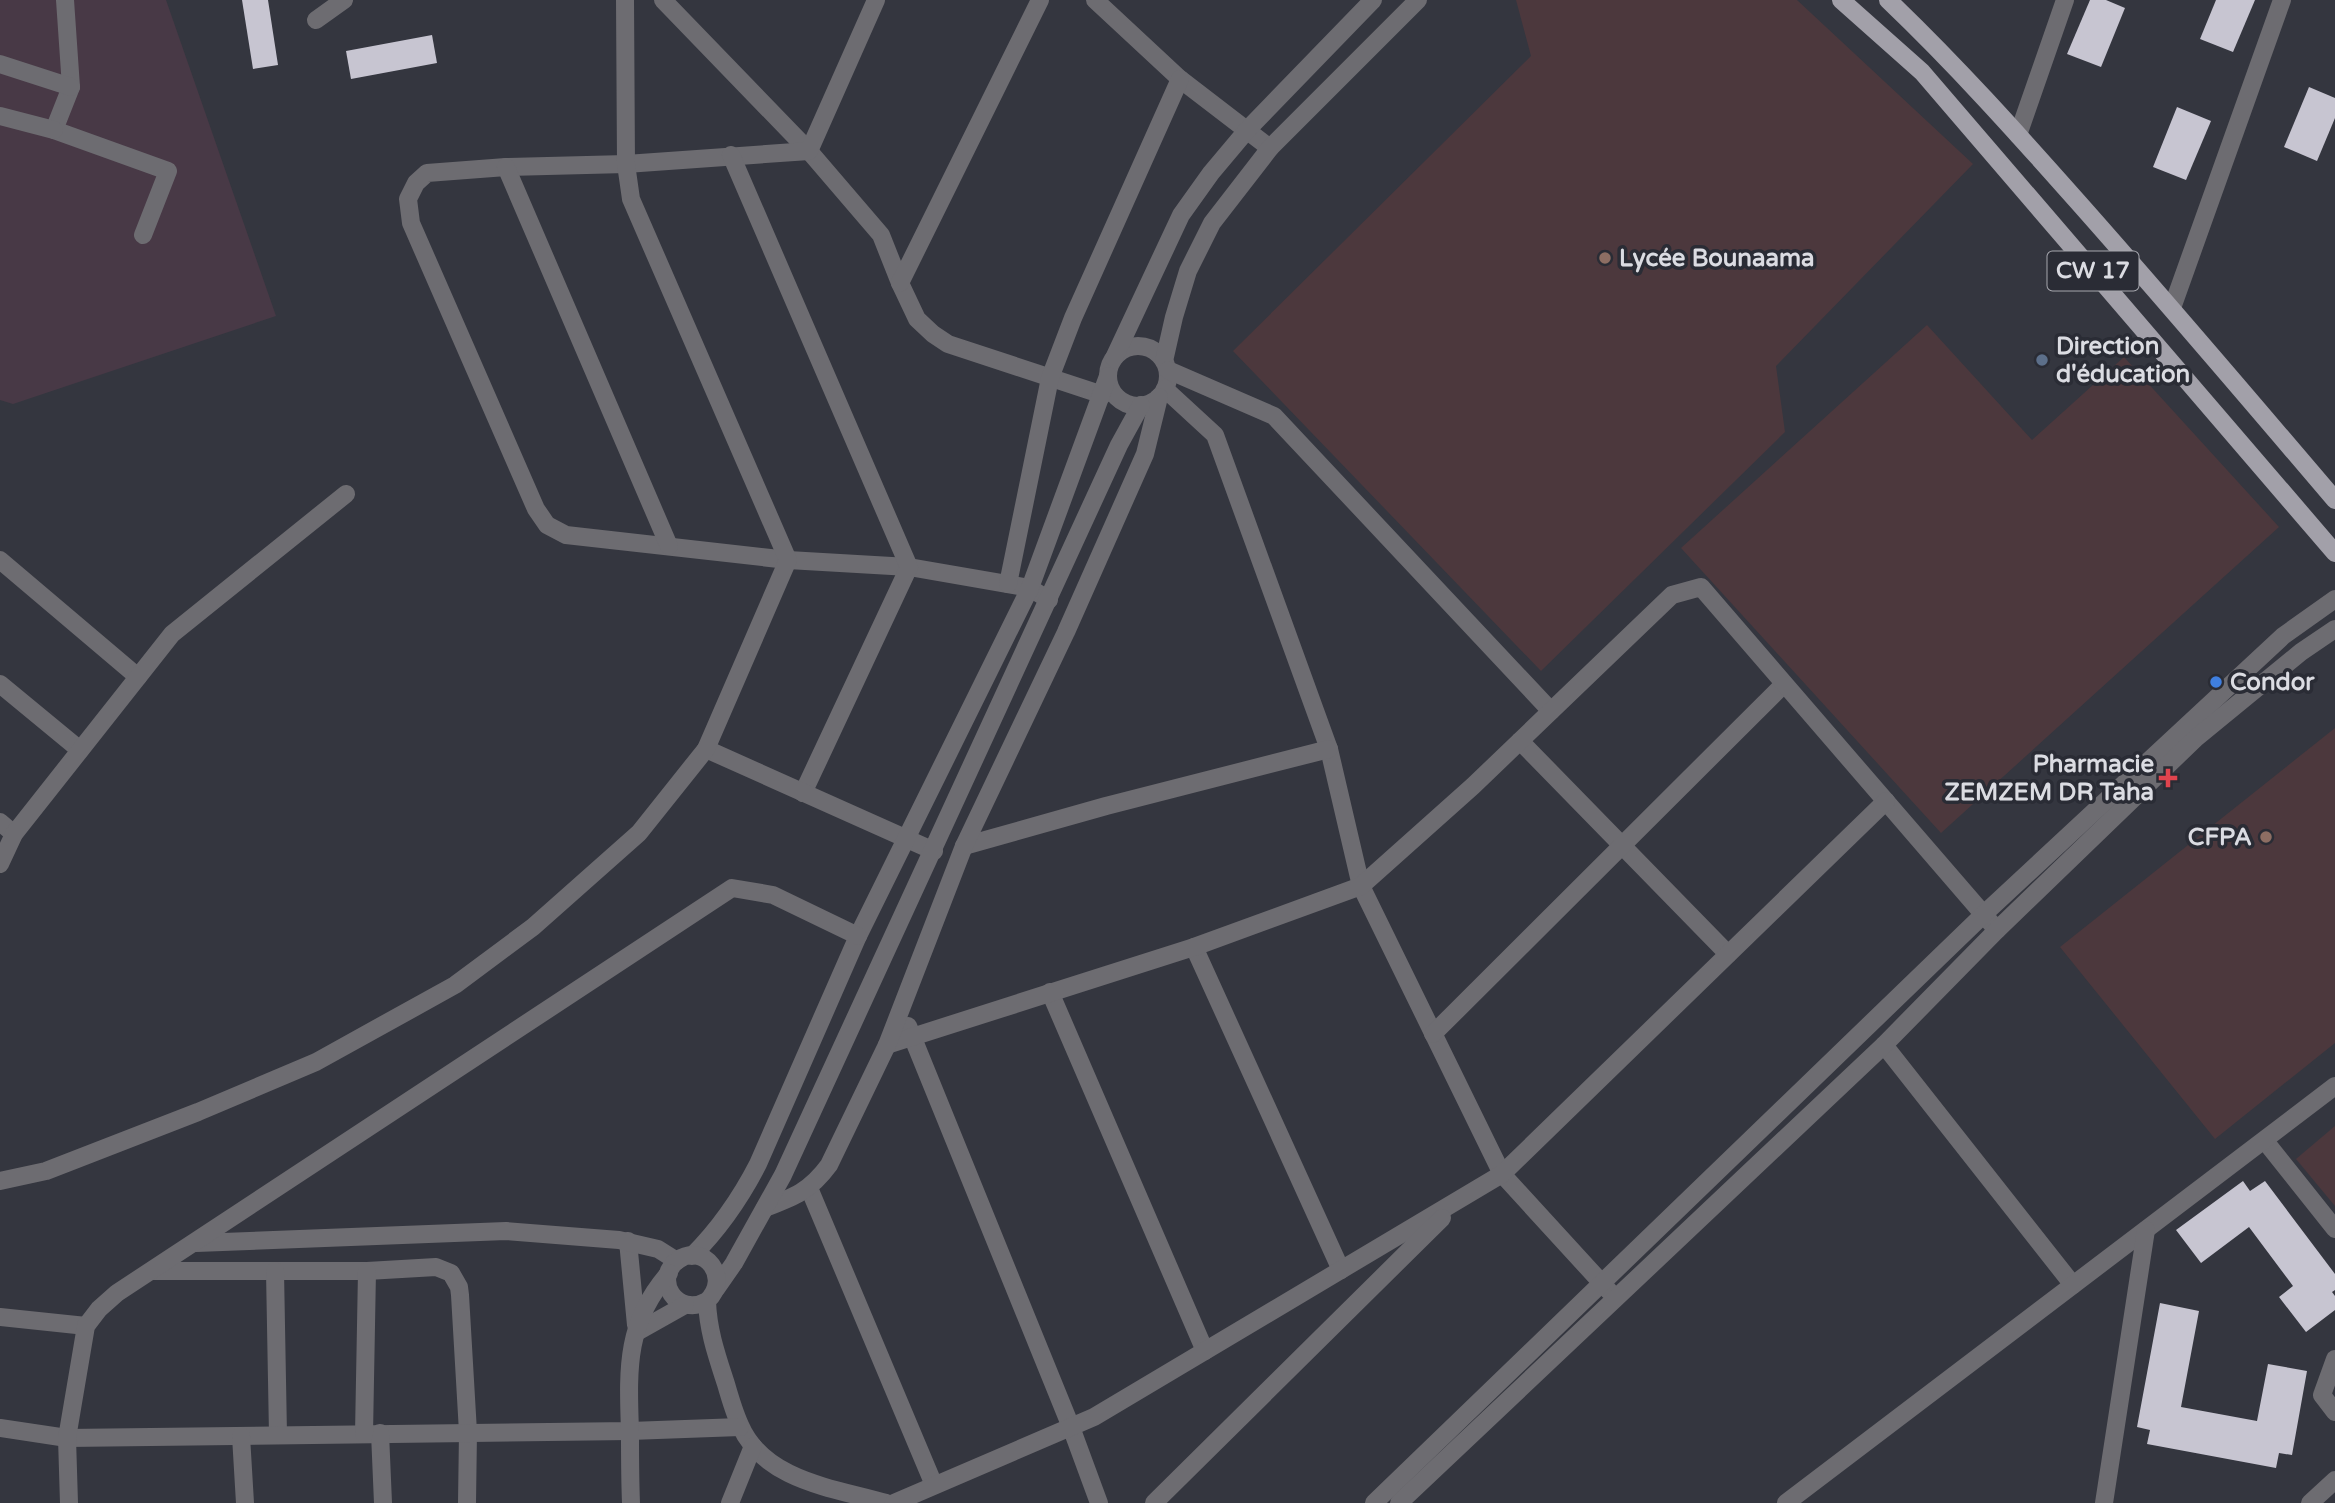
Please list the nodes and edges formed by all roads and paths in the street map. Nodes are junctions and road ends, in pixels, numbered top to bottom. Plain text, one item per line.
1 (65, 0) edge
2 (344, 0) edge
3 (625, 0) edge
4 (663, 0) edge
5 (876, 0) edge
6 (1040, 0) edge
7 (1095, 0) edge
8 (1373, 0) edge
9 (1419, 0) edge
10 (1841, 0) edge
11 (1888, 0) edge
12 (2065, 0) edge
13 (2282, 0) edge
14 (316, 20) dead end
15 (0, 65) edge
16 (1180, 79) junction
17 (71, 87) junction
18 (0, 116) edge
19 (1248, 129) junction
20 (54, 131) junction
21 (2018, 135) junction
22 (1270, 148) junction
23 (809, 151) junction
24 (731, 155) junction
25 (626, 164) junction
26 (506, 167) junction
27 (143, 235) dead end
28 (900, 283) junction
29 (2172, 308) junction
30 (1114, 358) junction
31 (1166, 365) junction
32 (1108, 376) junction
33 (1050, 378) junction
34 (1162, 393) junction
35 (1102, 395) junction
36 (1141, 405) junction
37 (346, 494) dead end
38 (2335, 500) edge
39 (668, 546) junction
40 (2335, 553) edge
41 (0, 560) edge
42 (788, 560) junction
43 (909, 567) junction
44 (1008, 584) junction
45 (1030, 587) junction
46 (2335, 599) edge
47 (1049, 600) junction
48 (2335, 629) edge
49 (138, 677) junction
50 (0, 684) edge
51 (1784, 684) junction
52 (1551, 711) junction
53 (1520, 741) junction
54 (706, 748) junction
55 (1329, 749) junction
56 (80, 750) junction
57 (803, 793) junction
58 (1886, 801) junction
59 (5, 829) edge
60 (904, 839) junction
61 (964, 846) junction
62 (1622, 846) junction
63 (934, 851) junction
64 (0, 864) edge
65 (1362, 886) junction
66 (1984, 914) junction
67 (1997, 930) junction
68 (858, 936) junction
69 (1194, 947) junction
70 (1728, 954) junction
71 (1050, 992) junction
72 (902, 1006) junction
73 (1433, 1034) junction
74 (911, 1038) junction
75 (887, 1045) junction
76 (1884, 1045) junction
77 (2335, 1086) edge
78 (2265, 1140) junction
79 (1502, 1174) junction
80 (0, 1181) edge
81 (808, 1188) junction
82 (1462, 1198) junction
83 (765, 1208) junction
84 (2335, 1229) edge
85 (2146, 1230) junction
86 (628, 1241) junction
87 (196, 1243) junction
88 (679, 1263) junction
89 (1341, 1270) junction
90 (152, 1271) junction
91 (275, 1271) junction
92 (367, 1271) junction
93 (2073, 1285) junction
94 (1608, 1291) junction
95 (699, 1300) junction
96 (0, 1317) edge
97 (86, 1325) junction
98 (637, 1332) junction
99 (1205, 1351) junction
100 (2335, 1359) edge
101 (2335, 1412) edge
102 (740, 1427) junction
103 (1071, 1427) junction
104 (0, 1428) edge
105 (468, 1432) junction
106 (630, 1432) junction
107 (372, 1434) junction
108 (278, 1435) junction
109 (242, 1436) junction
110 (67, 1438) junction
111 (753, 1446) junction
112 (2335, 1480) edge
113 (934, 1485) junction
114 (69, 1503) edge
115 (245, 1503) edge
116 (383, 1503) edge
117 (467, 1503) edge
118 (631, 1503) edge
119 (730, 1503) edge
120 (886, 1503) edge
121 (894, 1503) edge
122 (1099, 1503) edge
123 (1154, 1503) edge
124 (1374, 1503) edge
125 (1399, 1503) edge
126 (1786, 1503) edge
127 (2104, 1503) edge
128 (2310, 1503) edge

1 - 17 street
2 - 14 street
3 - 25 street
4 - 23 street
5 - 23 street
6 - 28 street
7 - 16 street
8 - 19 street
9 - 22 street
10 - 40 main road, CW 17
11 - 21 main road, CW 17
12 - 21 street
13 - 29 street
15 - 17 street
16 - 19 street
16 - 33 street
17 - 20 street
18 - 20 street
19 - 22 street
19 - 30 street
20 - 27 street
21 - 29 main road, CW 17
22 - 31 street
23 - 24 street
23 - 28 street
24 - 25 street
24 - 43 street
25 - 26 street
25 - 42 street
26 - 39 street
26 - 39 street
28 - 33 street
29 - 38 main road, CW 17
30 - 31 street
30 - 32 street
31 - 34 street
31 - 52 street
32 - 35 street
32 - 36 street
33 - 35 street
33 - 44 street
34 - 36 street
34 - 55 street
34 - 61 street
35 - 45 street
36 - 47 street
37 - 49 street
39 - 42 street
41 - 49 street
42 - 43 street
42 - 54 street
43 - 44 street
43 - 57 street
44 - 45 street
45 - 47 street
45 - 60 street
46 - 66 street
47 - 63 street
48 - 67 street
49 - 56 street
50 - 56 street
51 - 52 street
51 - 58 street
51 - 62 street
52 - 53 street
53 - 62 street
53 - 65 street
54 - 57 street
54 - 80 street
55 - 61 street
55 - 65 street
56 - 59 street
57 - 60 street
58 - 66 street
58 - 70 street
59 - 64 street
60 - 63 street
60 - 68 street
61 - 72 street
62 - 70 street
62 - 73 street
63 - 83 street
65 - 69 street
65 - 73 street
66 - 67 street
66 - 94 street
67 - 76 street
68 - 87 street
68 - 88 street
69 - 71 street
69 - 89 street
70 - 79 street
71 - 74 street
71 - 99 street
72 - 74 street
72 - 75 street
73 - 79 street
74 - 75 street
74 - 103 street
75 - 81 street
76 - 93 street
76 - 94 street
77 - 78 street
78 - 84 street
78 - 85 street
79 - 82 street
79 - 94 street
81 - 83 street
81 - 113 street
82 - 89 street
82 - 123 street
83 - 95 street
85 - 93 street
85 - 127 street
86 - 87 street
86 - 88 street
86 - 98 street
87 - 90 street
88 - 95 street
88 - 95 street
88 - 98 street
89 - 99 street
90 - 91 street
90 - 97 street
91 - 92 street
91 - 108 street
92 - 105 street
92 - 107 street
93 - 126 street
94 - 124 street
94 - 125 street
95 - 98 street
95 - 102 street
96 - 97 street
97 - 110 street
98 - 106 street
99 - 103 street
100 - 101 street
102 - 106 street
102 - 111 street
103 - 113 street
103 - 122 street
104 - 110 street
105 - 106 street
105 - 107 street
105 - 117 street
106 - 118 street
107 - 108 street
107 - 116 street
108 - 109 street
109 - 110 street
109 - 115 street
110 - 114 street
111 - 119 street
111 - 120 street
112 - 128 street
113 - 121 street

